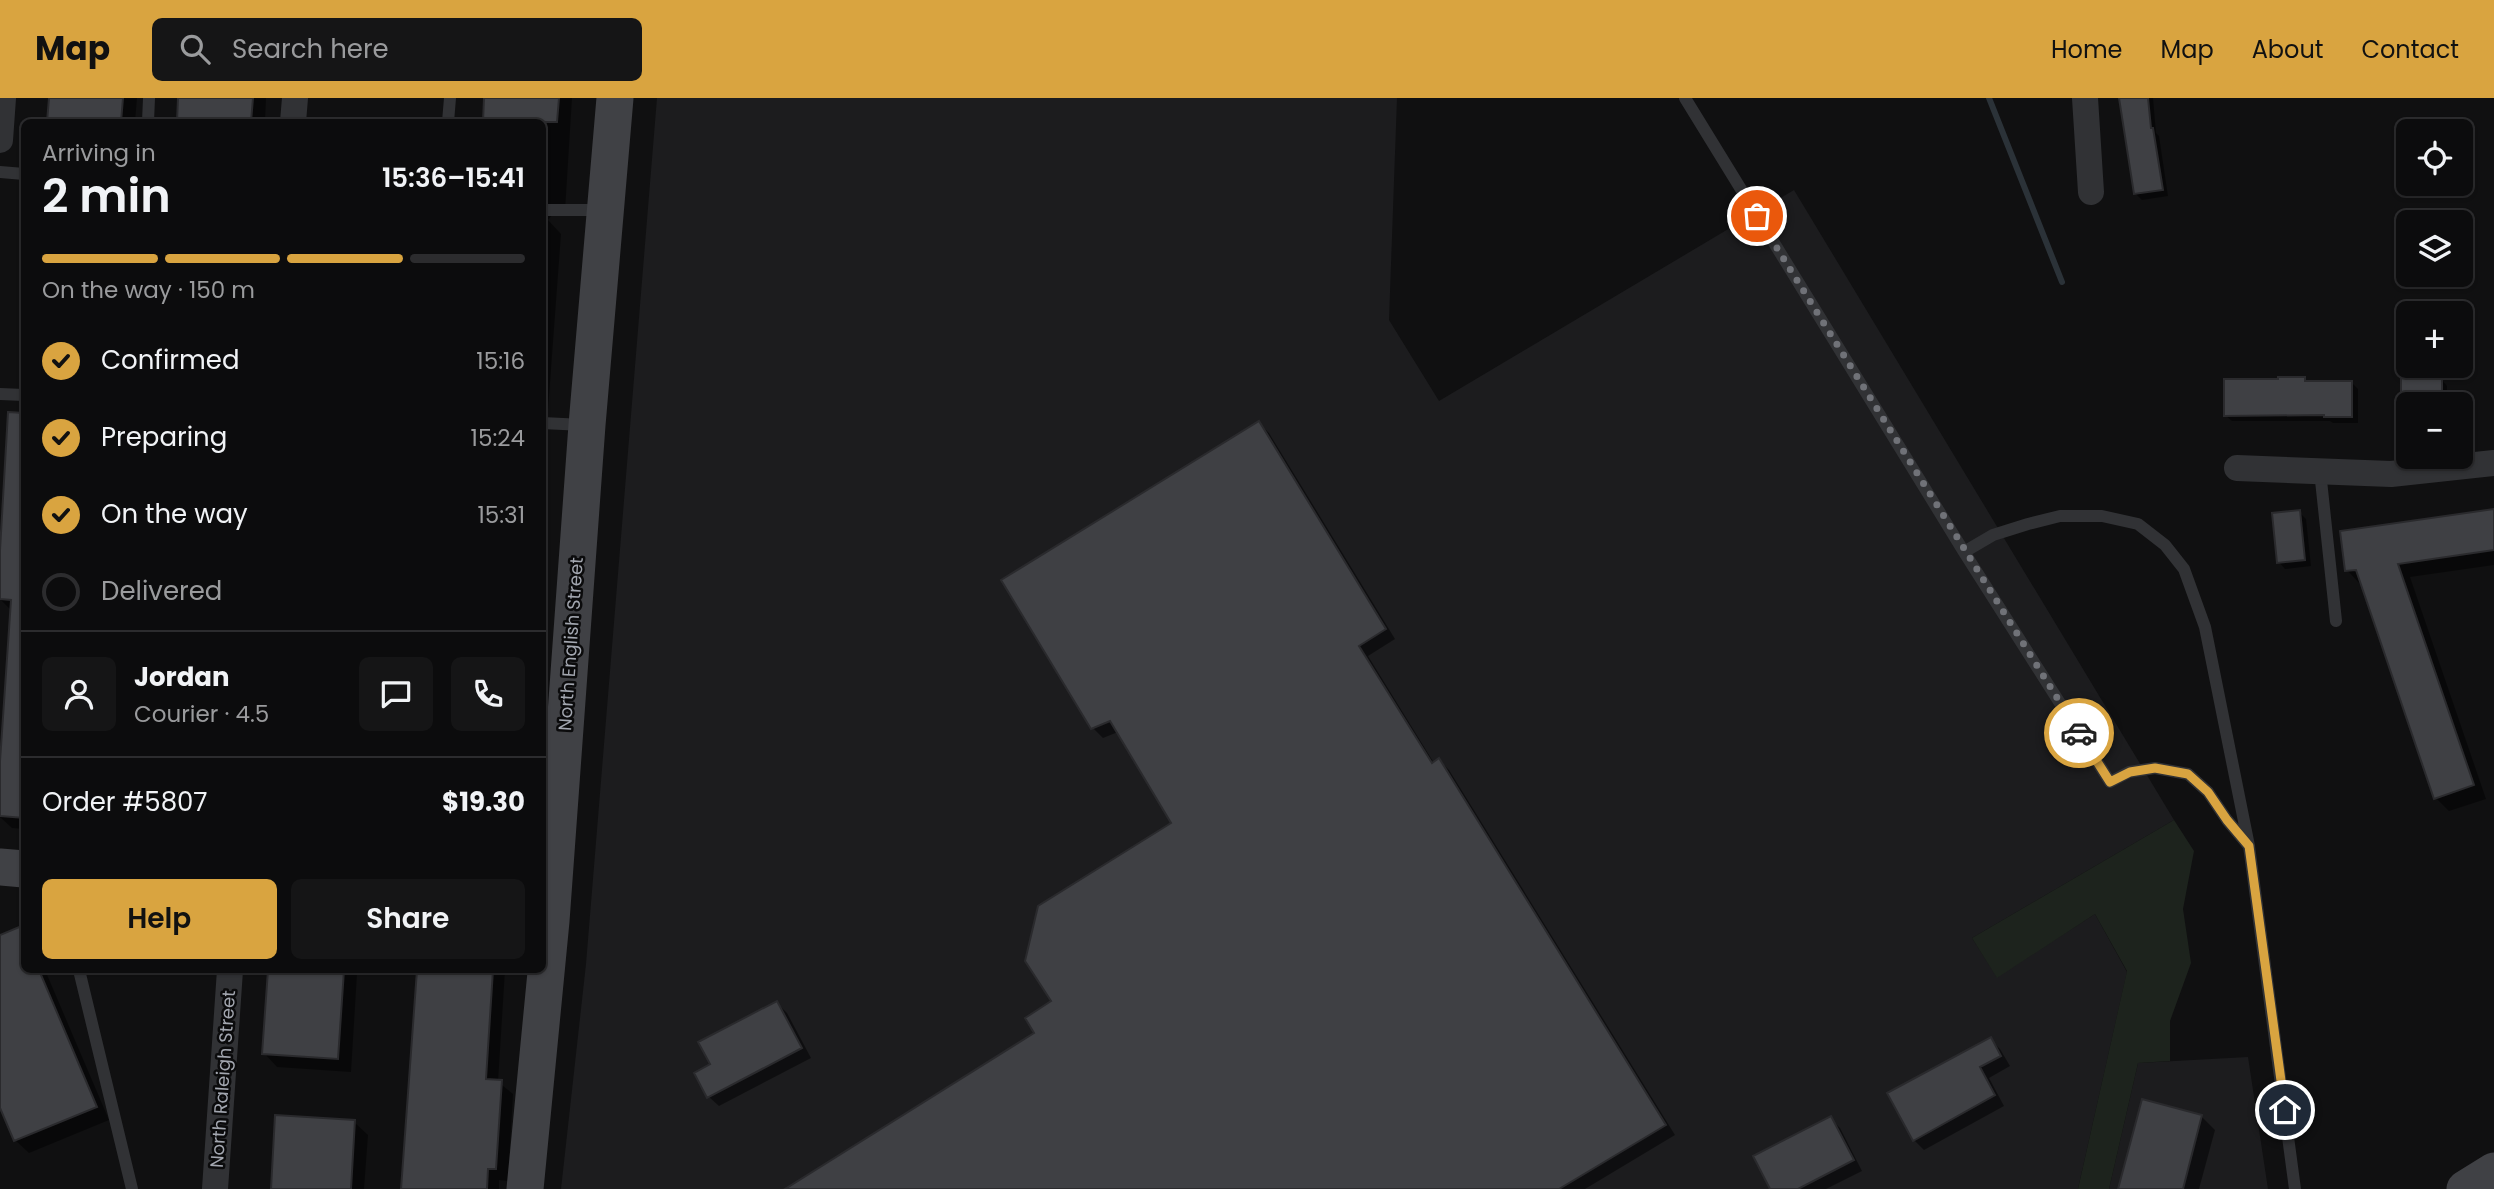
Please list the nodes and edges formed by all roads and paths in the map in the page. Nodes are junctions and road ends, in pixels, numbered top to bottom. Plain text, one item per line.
1 (3, 98) edge
2 (149, 98) edge
3 (295, 98) edge
4 (450, 98) edge
5 (615, 98) edge
6 (1685, 98) edge
7 (2085, 98) edge
8 (148, 119) edge
9 (293, 119) edge
10 (448, 119) edge
11 (0, 140) edge
12 (0, 172) edge
13 (21, 174) edge
14 (2091, 191) dead end
15 (546, 210) edge
16 (606, 210) junction
17 (0, 394) edge
18 (21, 395) edge
19 (546, 423) edge
20 (587, 425) junction
21 (2494, 463) edge
22 (2237, 468) dead end
23 (2320, 471) junction
24 (1964, 552) junction
25 (2336, 621) dead end
26 (2249, 846) junction
27 (0, 867) edge
28 (21, 870) edge
29 (547, 909) edge
30 (80, 973) edge
31 (230, 973) edge
32 (542, 973) edge
33 (2494, 1171) edge
34 (132, 1189) edge
35 (215, 1189) edge
36 (525, 1189) edge
37 (2295, 1189) edge
38 (2465, 1189) edge

1 - 11 street
2 - 8 lane
3 - 9 street
4 - 10 lane
5 - 16 street, North English Street
6 - 24 lane
7 - 14 street
12 - 13 lane
15 - 16 lane
16 - 20 street, North English Street
17 - 18 lane
19 - 20 lane
20 - 29 street, North English Street
21 - 23 street
22 - 23 street
23 - 25 lane
24 - 26 lane
24 - 26 lane
26 - 37 lane
27 - 28 street
30 - 34 lane
31 - 35 street, North Raleigh Street
32 - 36 street, North English Street
33 - 38 street

